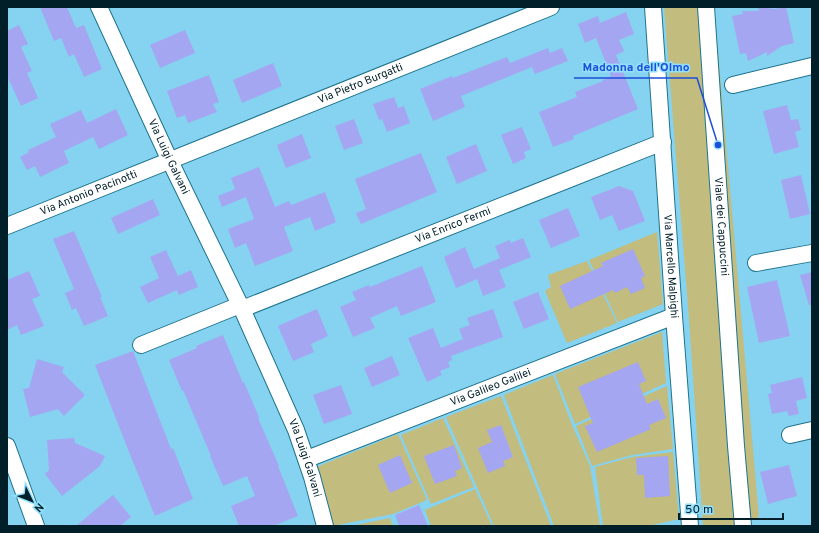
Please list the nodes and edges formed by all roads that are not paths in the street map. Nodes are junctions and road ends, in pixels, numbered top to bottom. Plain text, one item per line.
1 (99, 7) edge
2 (551, 7) edge
3 (653, 7) edge
4 (706, 7) edge
5 (812, 66) edge
6 (733, 85) dead end
7 (663, 142) junction
8 (170, 161) junction
9 (7, 226) edge
10 (812, 253) edge
11 (756, 263) dead end
12 (241, 307) junction
13 (674, 316) junction
14 (141, 345) dead end
15 (812, 430) edge
16 (790, 435) dead end
17 (7, 446) edge
18 (307, 459) junction
19 (34, 526) edge
20 (324, 526) edge
21 (690, 526) edge
22 (743, 526) edge

1 - 8 street, Via Luigi Galvani
2 - 8 street, Via Pietro Burgatti
3 - 7 street, Via Marcello Malpighi
4 - 22 street, Viale dei Cappuccini
5 - 6 street
7 - 12 street, Via Enrico Fermi
7 - 13 street, Via Marcello Malpighi
8 - 9 street, Via Antonio Pacinotti
8 - 12 street, Via Luigi Galvani
10 - 11 street
12 - 14 street
12 - 18 street, Via Luigi Galvani
13 - 18 street, Via Galileo Galilei
13 - 21 street, Via Marcello Malpighi
15 - 16 street
17 - 19 street
18 - 20 street, Via Luigi Galvani

